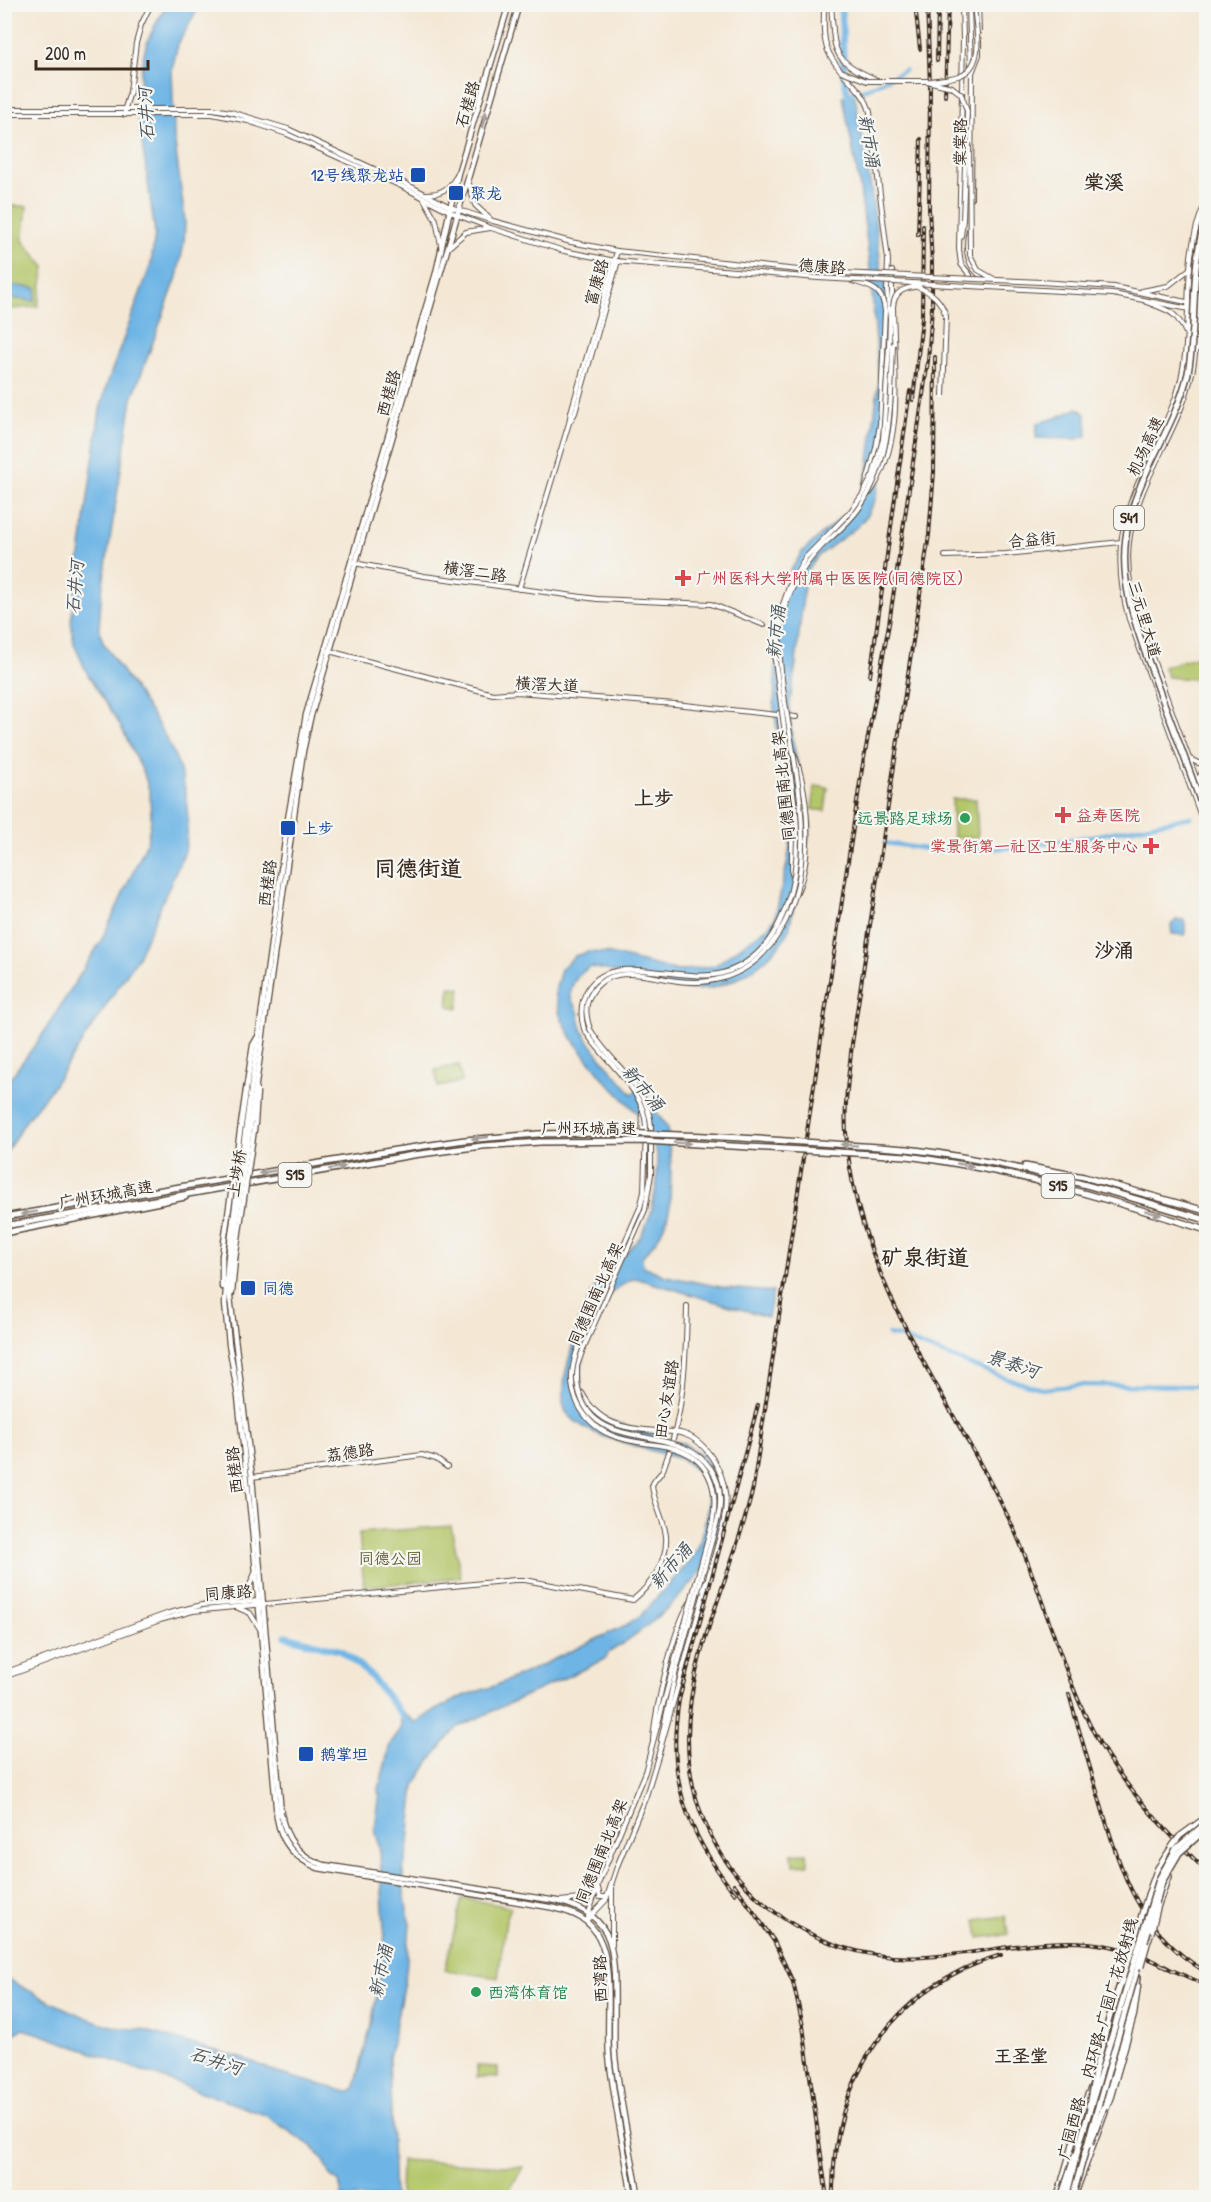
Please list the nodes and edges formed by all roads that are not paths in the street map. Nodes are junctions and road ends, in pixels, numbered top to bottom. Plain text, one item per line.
1 (151, 4) edge
2 (509, 4) edge
3 (519, 4) edge
4 (824, 4) edge
5 (831, 4) edge
6 (962, 4) edge
7 (969, 4) edge
8 (976, 4) edge
9 (841, 71) junction
10 (972, 74) junction
11 (878, 81) junction
12 (927, 81) junction
13 (962, 98) junction
14 (972, 99) junction
15 (124, 108) junction
16 (4, 109) edge
17 (180, 111) junction
18 (4, 114) edge
19 (126, 115) junction
20 (972, 117) junction
21 (458, 173) junction
22 (468, 176) junction
23 (425, 196) junction
24 (1206, 202) edge
25 (450, 209) junction
26 (458, 213) junction
27 (1206, 219) edge
28 (493, 221) junction
29 (491, 228) junction
30 (1206, 232) edge
31 (441, 245) junction
32 (448, 247) junction
33 (959, 249) junction
34 (617, 251) junction
35 (1192, 259) junction
36 (616, 261) junction
37 (1200, 262) junction
38 (971, 265) junction
39 (1191, 268) junction
40 (981, 276) dead end
41 (851, 281) junction
42 (1003, 281) junction
43 (1206, 284) edge
44 (933, 285) junction
45 (917, 287) junction
46 (1135, 291) junction
47 (1134, 298) junction
48 (1190, 302) junction
49 (1199, 304) junction
50 (1206, 307) edge
51 (1189, 309) junction
52 (1199, 311) junction
53 (1206, 313) edge
54 (1187, 336) junction
55 (1206, 338) edge
56 (891, 345) junction
57 (1196, 352) junction
58 (944, 396) dead end
59 (863, 495) junction
60 (861, 506) junction
61 (1121, 542) junction
62 (945, 556) dead end
63 (353, 562) junction
64 (519, 589) junction
65 (764, 625) dead end
66 (329, 650) junction
67 (1165, 691) junction
68 (1156, 695) junction
69 (780, 713) junction
70 (795, 716) dead end
71 (1189, 758) junction
72 (1206, 763) edge
73 (1206, 769) edge
74 (1198, 782) junction
75 (1206, 805) edge
76 (1206, 817) edge
77 (1206, 830) edge
78 (792, 888) junction
79 (793, 901) junction
80 (252, 1090) junction
81 (979, 1159) junction
82 (1206, 1211) edge
83 (4, 1218) edge
84 (53, 1220) junction
85 (1206, 1220) edge
86 (4, 1226) edge
87 (1206, 1230) edge
88 (4, 1233) edge
89 (229, 1258) junction
90 (687, 1306) dead end
91 (577, 1381) junction
92 (675, 1433) junction
93 (447, 1467) dead end
94 (252, 1477) junction
95 (255, 1570) junction
96 (711, 1570) junction
97 (226, 1603) junction
98 (261, 1603) junction
99 (232, 1608) junction
100 (685, 1611) junction
101 (696, 1619) junction
102 (262, 1634) junction
103 (674, 1671) junction
104 (4, 1673) edge
105 (4, 1677) edge
106 (652, 1752) junction
107 (659, 1753) junction
108 (1206, 1817) edge
109 (1206, 1823) edge
110 (1206, 1831) edge
111 (372, 1876) junction
112 (612, 1880) junction
113 (409, 1881) junction
114 (598, 1884) junction
115 (608, 1896) junction
116 (557, 1901) junction
117 (590, 1914) junction
118 (586, 1921) junction
119 (612, 1949) junction
120 (1129, 1959) junction
121 (1137, 1978) junction
122 (1100, 2069) junction
123 (1102, 2101) junction
124 (1103, 2119) junction
125 (1086, 2122) junction
126 (1080, 2142) junction
127 (1078, 2177) junction
128 (1061, 2186) junction
129 (632, 2198) edge
130 (639, 2198) edge
131 (1059, 2198) edge
132 (1066, 2198) edge
133 (1072, 2198) edge

1 - 15 main road
2 - 21 main road, 石槎路
22 -> 3 main road, 石槎路
4 - 9 main road, 同德围南北高架
5 - 11 main road
6 - 13 main road, 棠棠路
7 - 10 main road
8 - 10 main road, 棠棠路
8 - 12 main road, bridge
9 - 11 main road, bridge
9 - 56 main road, 同德围南北高架
10 - 14 main road, 棠棠路
11 - 12 main road, bridge
12 - 33 main road, bridge
13 - 14 main road
13 - 33 main road, 棠棠路
14 - 20 main road, 棠棠路
15 - 16 main road
15 - 17 main road
15 - 19 main road
17 - 19 main road
17 - 23 main road
18 - 19 main road
20 - 38 main road, 棠棠路
20 - 42 main road, bridge
21 - 23 main road
21 - 25 main road, 石槎路
22 - 26 main road, 石槎路
22 - 28 main road
23 - 25 main road
23 - 31 main road
24 - 35 main road, 三元里大道
25 - 26 main road, 德康路
25 - 31 main road, 西槎路
26 - 28 main road, 德康路
26 - 29 main road, 德康路
26 - 32 main road, 西槎路
27 - 76 highway, 机场高速 / S41, bridge
28 - 34 main road, 德康路
29 - 32 main road
29 - 36 main road, 德康路
30 - 37 main road, 三元里大道
31 - 63 main road, 西槎路
32 - 63 main road, 西槎路
33 - 38 main road, 棠棠路
34 - 36 main road, 富康路
34 - 42 main road, 德康路, bridge
35 - 37 main road
35 - 39 main road, 三元里大道
36 - 41 main road, 德康路, bridge
36 - 64 main road, 富康路
37 - 43 main road
37 - 49 main road, 三元里大道
38 - 40 main road
39 - 46 main road
39 - 48 main road, 三元里大道
41 - 44 main road, 德康路, bridge
41 - 59 main road, bridge
42 - 46 main road, 德康路, bridge
44 - 45 main road, bridge
44 - 47 main road, 德康路, bridge
45 - 58 main road, bridge
45 - 60 main road, bridge
46 - 48 main road, 德康路
47 - 51 main road, 德康路
47 - 54 main road
48 - 49 main road, 德康路
48 - 51 main road, 三元里大道
49 - 50 main road, 德康路
49 - 52 main road, 三元里大道
51 - 52 main road, 德康路
51 - 54 main road, 三元里大道
52 - 53 main road, 德康路
52 - 57 main road, 三元里大道
54 - 61 main road, 三元里大道
55 - 57 main road
56 - 59 main road, 同德围南北高架, bridge
56 - 60 main road, 同德围南北高架, bridge
57 - 67 main road, 三元里大道
59 - 78 main road, 同德围南北高架, bridge
60 - 79 main road, 同德围南北高架, bridge
61 - 62 main road, 合益街
61 - 68 main road, 三元里大道
63 - 64 main road, 横滘二路
63 - 66 main road, 西槎路
63 - 80 main road, 西槎路
64 - 65 main road, 横滘二路
66 - 69 main road, 横滘大道
66 - 80 main road, 西槎路
67 - 68 main road
67 - 71 main road, 三元里大道
68 - 77 main road, 三元里大道
69 - 70 main road, 横滘大道, bridge
69 - 78 main road, bridge
69 - 79 main road, bridge
71 - 72 main road
71 - 74 main road, 三元里大道
73 - 74 main road
74 - 75 main road, 三元里大道
78 - 103 main road, 同德围南北高架, bridge
79 - 91 main road, 同德围南北高架, bridge
80 - 89 main road, 上埗桥, bridge
80 - 89 main road, 上埗桥, bridge
81 - 82 highway
81 -> 83 highway, 广州环城高速 / S15, bridge
81 - 85 highway, 广州环城高速 / S15
84 - 86 highway, 广州环城高速
84 -> 87 highway, 广州环城高速 / S15, bridge
84 - 88 highway
89 - 94 main road, 西槎路
89 - 95 main road, 西槎路
90 - 92 main road, 田心友谊路
91 - 92 main road, bridge
91 - 103 main road, 同德围南北高架, bridge
92 - 96 main road
92 - 98 main road, 田心友谊路
93 - 94 main road, 荔德路
94 - 98 main road, 西槎路
95 - 97 main road
95 - 98 main road, 西槎路
96 - 100 main road
96 - 101 main road
97 - 98 main road, 同康路
97 - 104 main road, 同康路
98 - 99 main road, 同康路
98 - 102 main road, 西槎路
98 - 111 main road
99 - 102 main road
99 - 105 main road, 同康路
100 - 101 main road
100 - 106 main road
101 - 107 main road
102 - 111 main road, 西槎路
103 - 106 main road, 同德围南北高架
103 - 107 main road, 同德围南北高架
106 - 114 main road, 同德围南北高架
107 - 112 main road, 同德围南北高架
108 - 120 main road, 广园西路, bridge
109 - 125 highway, 内环路-广园广花放射线, bridge
110 - 121 main road, 广园西路, bridge
110 - 127 highway, 内环路-广园广花放射线, bridge
111 - 113 main road
112 - 115 main road, 同德围南北高架
112 - 119 main road
113 - 116 main road
113 - 118 main road
114 - 115 main road
114 - 116 main road
114 - 117 main road, 同德围南北高架
115 - 117 main road, 同德围南北高架
116 - 117 main road
117 - 118 main road, 同德围南北高架
117 - 119 main road, 西湾路
118 - 129 main road, 西湾路
119 - 130 main road, 西湾路
120 - 122 main road, 广园西路
120 - 125 highway, bridge
121 - 123 main road, 广园西路
121 - 124 main road
121 - 127 highway, bridge
122 - 128 main road
122 - 128 main road, 广园西路
123 - 124 main road
123 - 133 main road, 广园西路
124 - 133 main road
125 - 126 highway, 内环路-广园广花放射线, bridge
126 - 131 highway, bridge
126 - 132 highway, 内环路-广园广花放射线, bridge
127 - 133 highway, 内环路-广园广花放射线, bridge
128 - 131 main road

